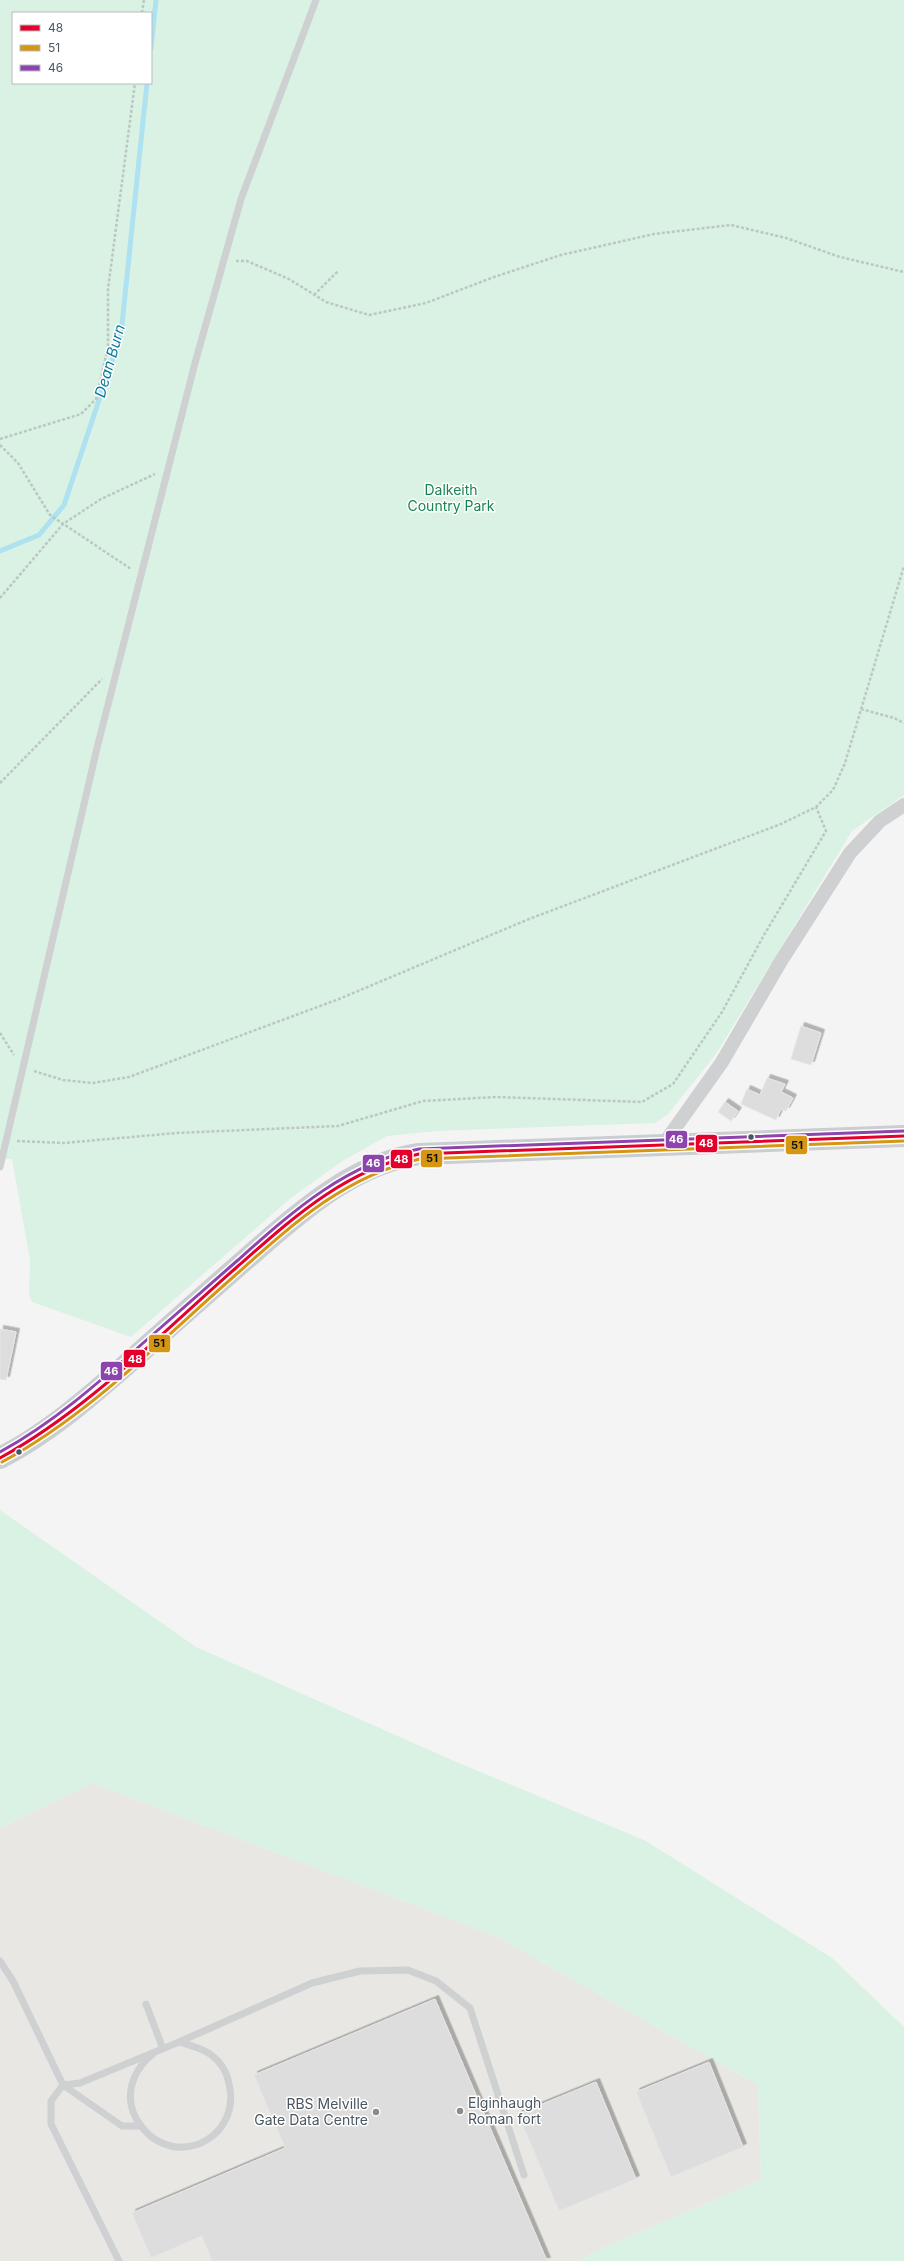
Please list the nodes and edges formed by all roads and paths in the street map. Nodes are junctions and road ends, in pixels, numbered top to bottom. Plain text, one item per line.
1 (144, 0) edge
2 (316, 0) edge
3 (142, 12) edge
4 (135, 84) edge
5 (224, 260) junction
6 (338, 271) dead end
7 (904, 272) edge
8 (314, 295) junction
9 (0, 439) edge
10 (0, 445) edge
11 (168, 468) junction
12 (63, 524) junction
13 (904, 566) edge
14 (142, 576) junction
15 (0, 598) edge
16 (120, 660) junction
17 (861, 709) junction
18 (904, 724) edge
19 (0, 783) edge
20 (904, 805) edge
21 (816, 807) junction
22 (0, 1033) edge
23 (23, 1068) junction
24 (904, 1136) edge
25 (6, 1141) junction
26 (663, 1145) junction
27 (0, 1167) edge
28 (0, 1458) edge
29 (0, 1961) edge
30 (146, 2004) dead end
31 (179, 2042) junction
32 (163, 2049) junction
33 (153, 2054) junction
34 (63, 2085) junction
35 (140, 2126) junction
36 (524, 2175) dead end
37 (119, 2261) edge

1 - 3 path
2 - 5 lane
4 - 9 path
5 - 8 path
5 - 11 lane
6 - 8 path
7 - 8 path
10 - 12 path
11 - 12 path
11 - 14 lane
12 - 14 path
12 - 15 path
13 - 17 path
14 - 16 lane
16 - 19 path
16 - 23 lane
17 - 18 path
17 - 21 path
20 - 26 street
21 - 23 path
21 - 25 path
22 - 23 path
23 - 25 lane
24 - 26 main road
25 - 27 lane
26 - 28 main road
29 - 34 lane
30 - 32 lane
31 - 32 lane
31 - 35 lane
31 - 36 lane
32 - 33 lane
33 - 34 lane
33 - 35 lane
34 - 35 lane
34 - 37 lane

